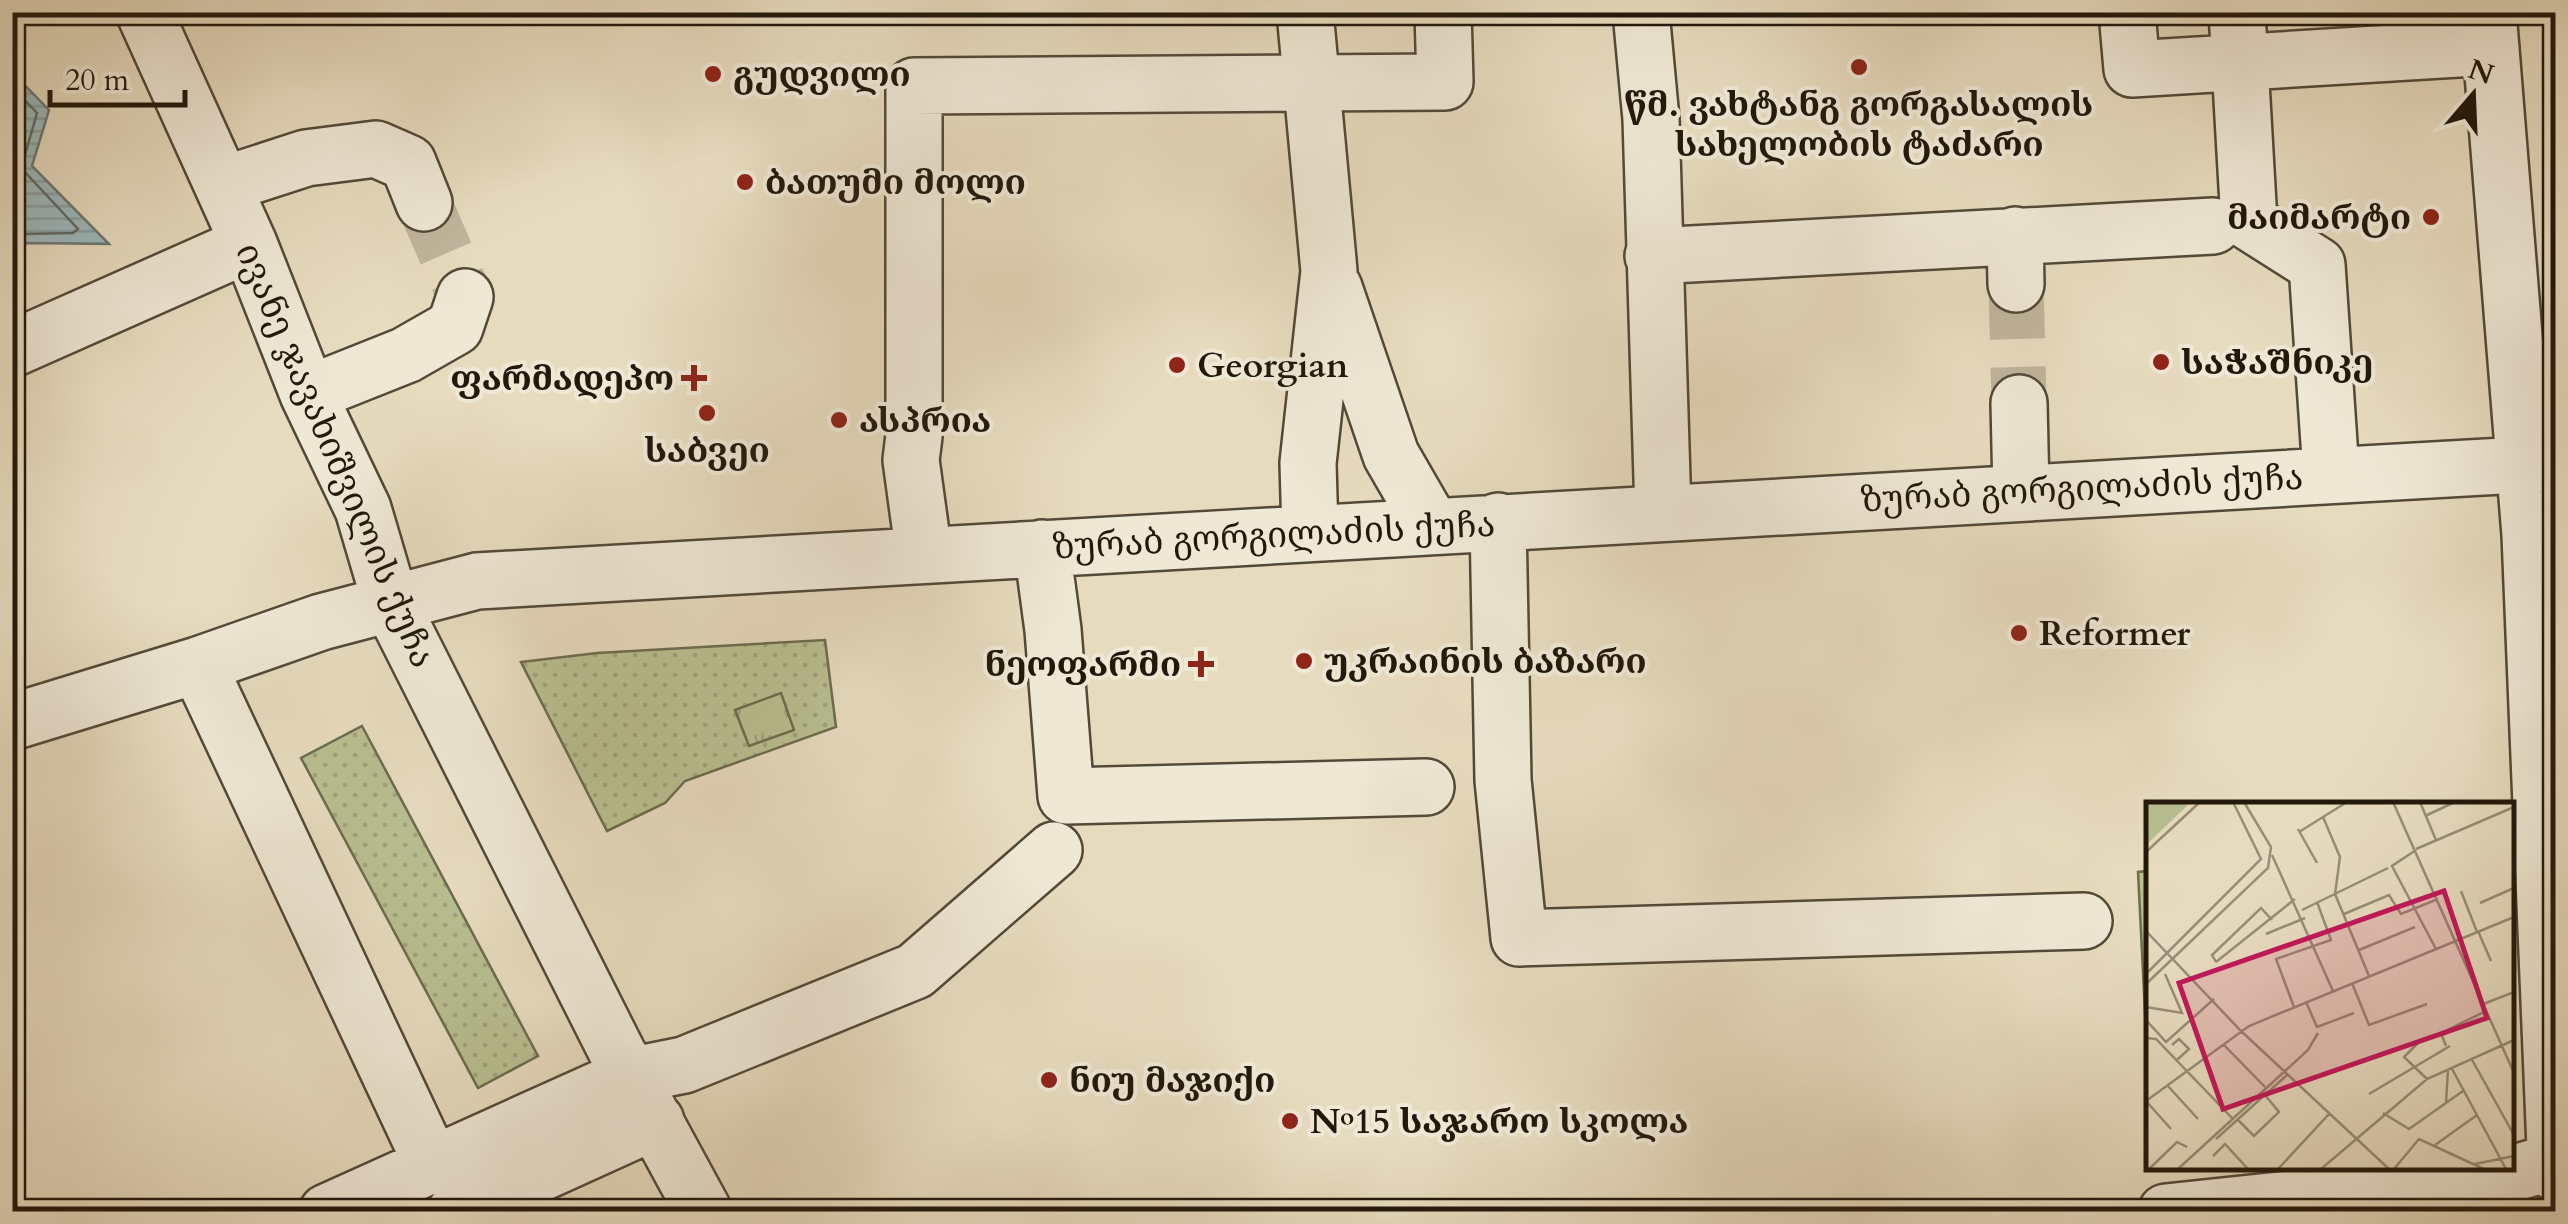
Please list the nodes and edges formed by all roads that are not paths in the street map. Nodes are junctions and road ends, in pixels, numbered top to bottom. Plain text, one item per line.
1 (144, 12) edge
2 (1305, 12) edge
3 (1443, 12) edge
4 (1641, 12) edge
5 (2127, 12) edge
6 (2490, 30) edge
7 (2239, 37) edge
8 (1314, 82) junction
9 (222, 184) junction
10 (424, 202) tunnel mouth
11 (2213, 226) dead end
12 (249, 244) junction
13 (1653, 256) junction
14 (1329, 271) junction
15 (465, 296) dead end
16 (12, 349) edge
17 (308, 394) junction
18 (2019, 403) tunnel mouth
19 (2540, 462) edge
20 (2331, 473) junction
21 (2020, 492) junction
22 (1664, 512) junction
23 (1498, 522) junction
24 (1432, 526) junction
25 (1310, 533) junction
26 (1042, 548) junction
27 (924, 555) junction
28 (390, 604) junction
29 (198, 665) junction
30 (12, 722) edge
31 (1426, 788) dead end
32 (1054, 850) dead end
33 (2084, 921) dead end
34 (642, 1098) junction
35 (2554, 1099) edge
36 (2555, 1161) edge
37 (2556, 1173) edge
38 (444, 1188) edge
39 (327, 1212) edge
40 (704, 1212) edge
41 (2166, 1212) edge

1 - 9 street, ივანე ჯავახიშვილის ქუჩა
2 - 8 street
3 - 8 street
4 - 13 street
5 - 7 street
6 - 7 street
6 - 19 street
7 - 20 street
8 - 14 street
8 - 27 street
9 - 10 street
9 - 12 street, ივანე ჯავახიშვილის ქუჩა
11 - 13 street
12 - 16 street
12 - 17 street, ივანე ჯავახიშვილის ქუჩა
13 - 22 street
14 - 24 street
14 - 25 street
15 - 17 street
17 - 28 street, ივანე ჯავახიშვილის ქუჩა
18 - 21 street
19 - 20 street, ზურაბ გორგილაძის ქუჩა
19 - 35 street
20 - 21 street, ზურაბ გორგილაძის ქუჩა
21 - 22 street, ზურაბ გორგილაძის ქუჩა
22 - 23 street, ზურაბ გორგილაძის ქუჩა
23 - 24 street, ზურაბ გორგილაძის ქუჩა
23 - 33 street
24 - 25 street, ზურაბ გორგილაძის ქუჩა
25 - 26 street, ზურაბ გორგილაძის ქუჩა
26 - 27 street, ზურაბ გორგილაძის ქუჩა
26 - 31 street
27 - 28 street, ზურაბ გორგილაძის ქუჩა
28 - 29 street, ზურაბ გორგილაძის ქუჩა
28 - 34 street, ივანე ჯავახიშვილის ქუჩა
29 - 30 street, ზურაბ გორგილაძის ქუჩა
29 - 38 street
32 - 34 street
34 - 38 street
34 - 40 street, ივანე ჯავახიშვილის ქუჩა
35 - 36 street
36 - 37 street
36 - 41 street
38 - 39 street

